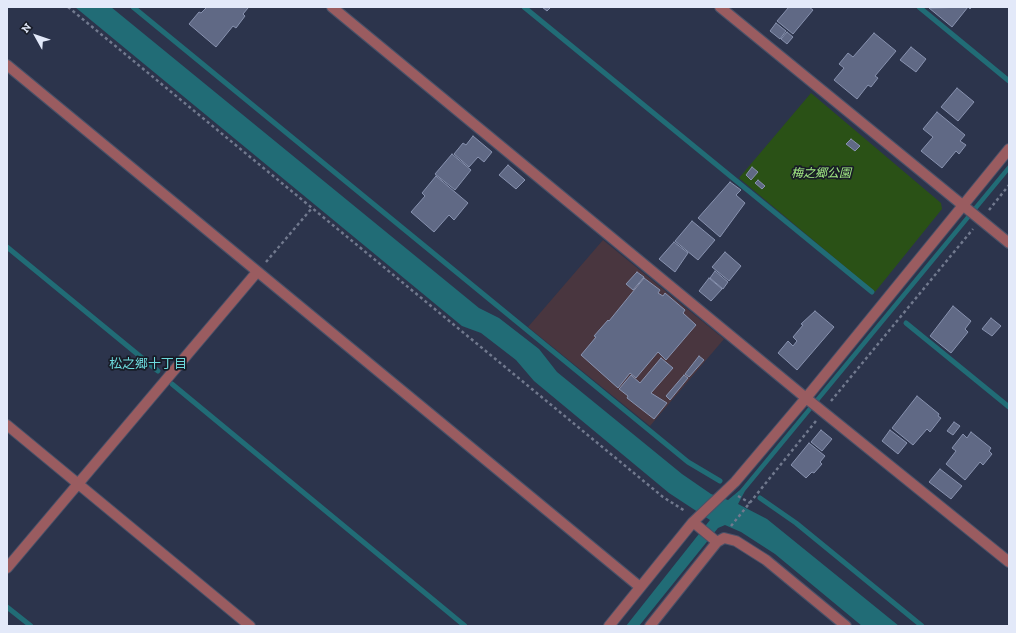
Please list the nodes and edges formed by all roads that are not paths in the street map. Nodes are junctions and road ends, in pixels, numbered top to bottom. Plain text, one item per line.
1 (332, 7) edge
2 (720, 7) edge
3 (7, 65) edge
4 (1009, 149) edge
5 (965, 207) junction
6 (1009, 243) edge
7 (258, 272) junction
8 (806, 398) junction
9 (7, 425) edge
10 (77, 484) junction
11 (696, 521) junction
12 (715, 541) junction
13 (1009, 562) edge
14 (7, 568) edge
15 (640, 587) junction
16 (250, 626) edge
17 (609, 626) edge
18 (650, 626) edge
19 (846, 626) edge

1 - 8 street
2 - 5 street
3 - 7 street
4 - 5 street
5 - 6 street
5 - 8 street
7 - 10 street
7 - 15 street
8 - 11 street
8 - 13 street
9 - 10 street
10 - 14 street
10 - 16 street
11 - 12 street
11 - 15 street
12 - 18 street
12 - 19 street
15 - 17 street

